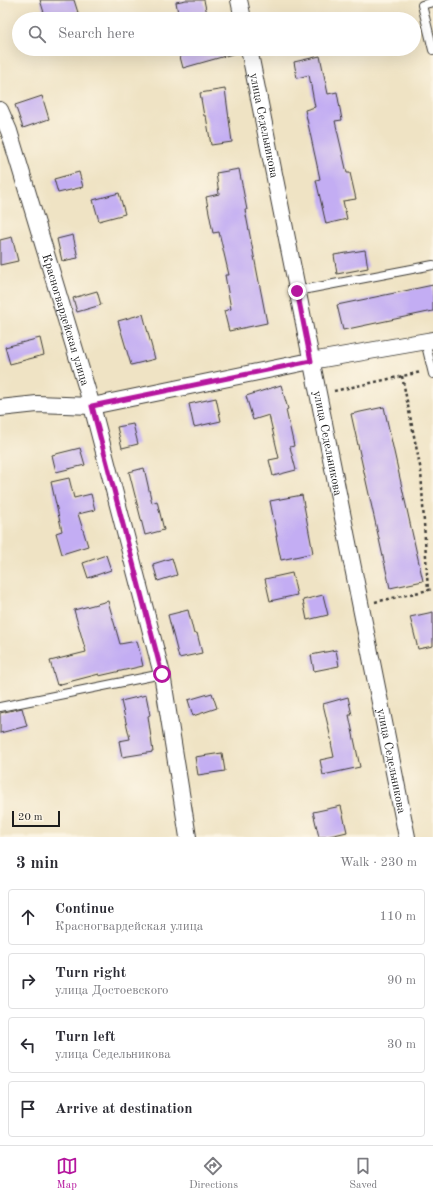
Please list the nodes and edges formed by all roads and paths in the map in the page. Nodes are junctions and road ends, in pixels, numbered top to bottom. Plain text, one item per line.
1 (239, 0) edge
2 (433, 2) edge
3 (242, 12) edge
4 (433, 50) edge
5 (250, 56) edge
6 (0, 110) edge
7 (433, 265) edge
8 (297, 291) junction
9 (429, 340) edge
10 (311, 361) junction
11 (432, 372) edge
12 (402, 376) junction
13 (318, 394) junction
14 (92, 406) junction
15 (0, 408) edge
16 (428, 590) junction
17 (433, 590) edge
18 (361, 605) junction
19 (162, 674) junction
20 (0, 707) edge
21 (188, 837) edge
22 (407, 837) edge

1 - 3 street
2 - 4 lane
5 - 8 street, улица Седельникова
6 - 14 street, Красногвардейская улица
7 - 8 lane
8 - 10 street, улица Седельникова
9 - 10 street
9 - 11 lane
10 - 13 street, улица Седельникова
10 - 14 street
11 - 12 path
12 - 13 path
12 - 16 path
13 - 18 street, улица Седельникова
14 - 15 street
14 - 19 street, Красногвардейская улица
16 - 17 path
16 - 18 path
18 - 22 street, улица Седельникова
19 - 20 lane
19 - 21 street, Красногвардейская улица

